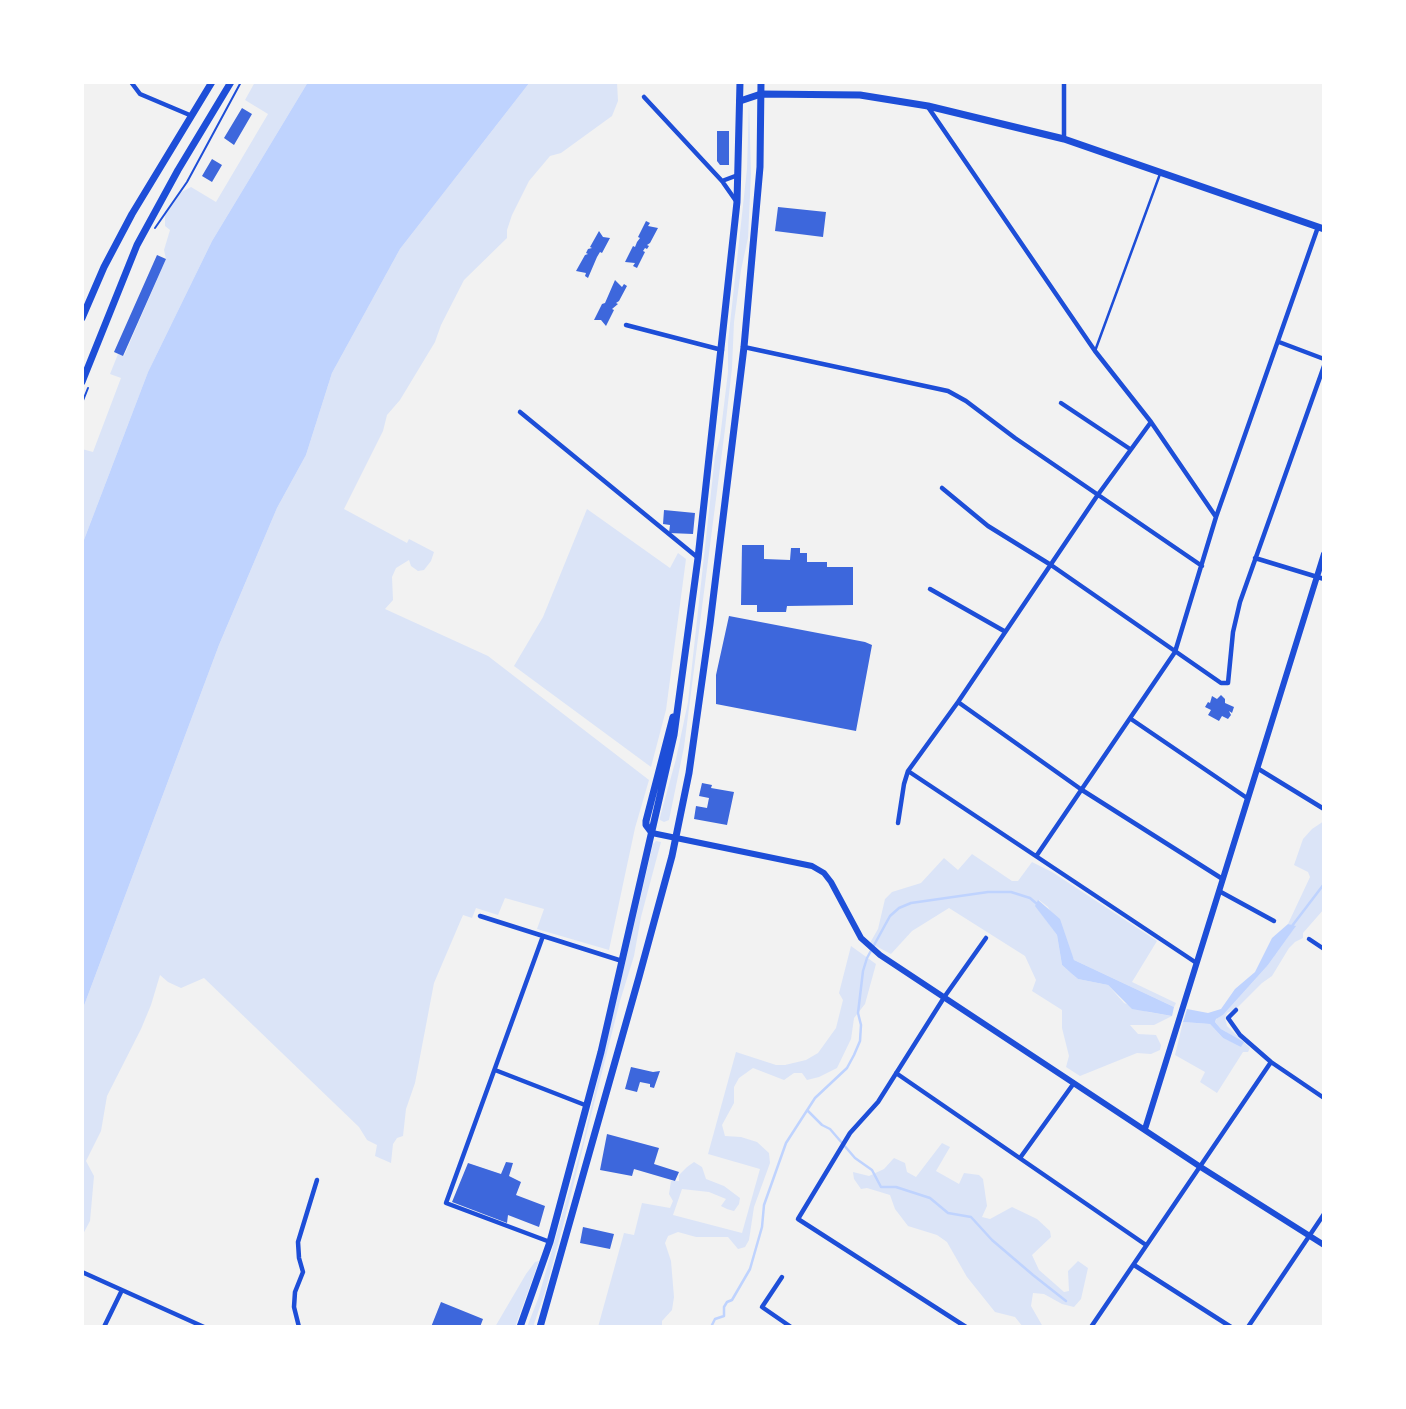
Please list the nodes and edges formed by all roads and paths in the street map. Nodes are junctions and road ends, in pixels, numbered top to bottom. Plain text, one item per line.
1 (131, 82) edge
2 (212, 82) edge
3 (231, 82) edge
4 (241, 82) edge
5 (740, 82) edge
6 (761, 82) edge
7 (1064, 82) edge
8 (761, 94) junction
9 (643, 97) dead end
10 (740, 101) junction
11 (928, 106) junction
12 (192, 116) junction
13 (1064, 139) junction
14 (1160, 173) junction
15 (738, 175) junction
16 (722, 181) junction
17 (737, 202) junction
18 (1321, 228) edge
19 (152, 234) dead end
20 (82, 318) edge
21 (626, 325) dead end
22 (1279, 342) junction
23 (744, 347) junction
24 (723, 350) junction
25 (1095, 351) junction
26 (1324, 359) edge
27 (1324, 366) edge
28 (91, 378) dead end
29 (82, 382) edge
30 (82, 403) edge
31 (1061, 403) dead end
32 (520, 412) dead end
33 (1151, 422) junction
34 (1130, 449) junction
35 (942, 488) dead end
36 (1097, 496) junction
37 (1216, 517) junction
38 (1324, 554) edge
39 (698, 558) junction
40 (1255, 558) junction
41 (1051, 565) junction
42 (1202, 566) junction
43 (1320, 578) edge
44 (930, 589) dead end
45 (1004, 631) junction
46 (1175, 652) junction
47 (958, 702) junction
48 (1131, 719) junction
49 (1257, 768) junction
50 (908, 771) junction
51 (1082, 790) junction
52 (1247, 798) junction
53 (1324, 809) edge
54 (898, 823) dead end
55 (652, 833) junction
56 (676, 839) junction
57 (1037, 855) junction
58 (1221, 878) junction
59 (1218, 890) junction
60 (480, 916) dead end
61 (1274, 921) dead end
62 (543, 936) junction
63 (986, 938) dead end
64 (1309, 939) dead end
65 (1324, 949) edge
66 (622, 961) junction
67 (1195, 962) junction
68 (945, 996) junction
69 (1236, 1010) dead end
70 (1271, 1062) junction
71 (495, 1070) junction
72 (896, 1073) junction
73 (1074, 1083) junction
74 (1324, 1098) edge
75 (585, 1105) junction
76 (1145, 1129) junction
77 (1020, 1158) junction
78 (1199, 1166) junction
79 (317, 1180) dead end
80 (1324, 1214) edge
81 (1309, 1235) junction
82 (550, 1242) junction
83 (1146, 1245) junction
84 (1324, 1245) edge
85 (1134, 1265) junction
86 (82, 1272) edge
87 (782, 1277) dead end
88 (122, 1290) junction
89 (104, 1327) edge
90 (204, 1327) edge
91 (299, 1327) edge
92 (520, 1327) edge
93 (540, 1327) edge
94 (791, 1327) edge
95 (967, 1327) edge
96 (1091, 1327) edge
97 (1231, 1327) edge
98 (1248, 1327) edge

1 - 12 street
2 - 12 main road
3 - 29 main road
4 - 19 path
5 - 10 main road
6 - 8 main road
7 - 13 street
8 - 10 main road
8 - 11 main road
8 - 23 main road
9 - 16 street
10 - 15 main road
11 - 13 main road
11 - 25 street
12 - 20 main road
13 - 14 main road
14 - 18 main road
14 - 25 lane
15 - 16 street
15 - 17 main road
16 - 17 street
17 - 24 main road
18 - 22 street
21 - 24 street
22 - 26 street
22 - 37 street
23 - 36 street
23 - 56 main road
24 - 39 main road
25 - 33 street
27 - 40 street
28 - 30 path
31 - 34 street
32 - 39 street
33 - 34 street
33 - 37 street
34 - 36 street
35 - 41 street
36 - 41 street
36 - 42 street
37 - 42 street
38 - 43 street
39 - 55 main road
40 - 43 street
40 - 46 street
41 - 45 street
41 - 46 street
42 - 46 street
43 - 49 street
44 - 45 street
45 - 47 street
46 - 48 street
47 - 50 street
47 - 51 street
48 - 51 street
48 - 52 street
49 - 52 street
49 - 53 street
50 - 54 street
50 - 57 street
51 - 57 street
51 - 58 street
52 - 58 street
55 - 56 street
55 - 66 main road
56 - 68 street
56 - 93 main road
57 - 67 street
58 - 59 street
59 - 61 street
59 - 67 street
60 - 62 street
62 - 66 street
62 - 71 street
63 - 68 street
64 - 65 street
66 - 75 main road
67 - 76 street
68 - 72 street
68 - 73 street
69 - 70 street
70 - 74 street
70 - 78 street
71 - 75 street
71 - 82 street
72 - 77 street
72 - 95 street
73 - 76 street
73 - 77 street
75 - 82 main road
76 - 78 street
77 - 83 street
78 - 81 street
78 - 83 street
79 - 91 street
80 - 81 street
81 - 84 street
81 - 98 street
82 - 92 main road
83 - 85 street
85 - 96 street
85 - 97 street
86 - 88 street
87 - 94 street
88 - 89 street
88 - 90 street

